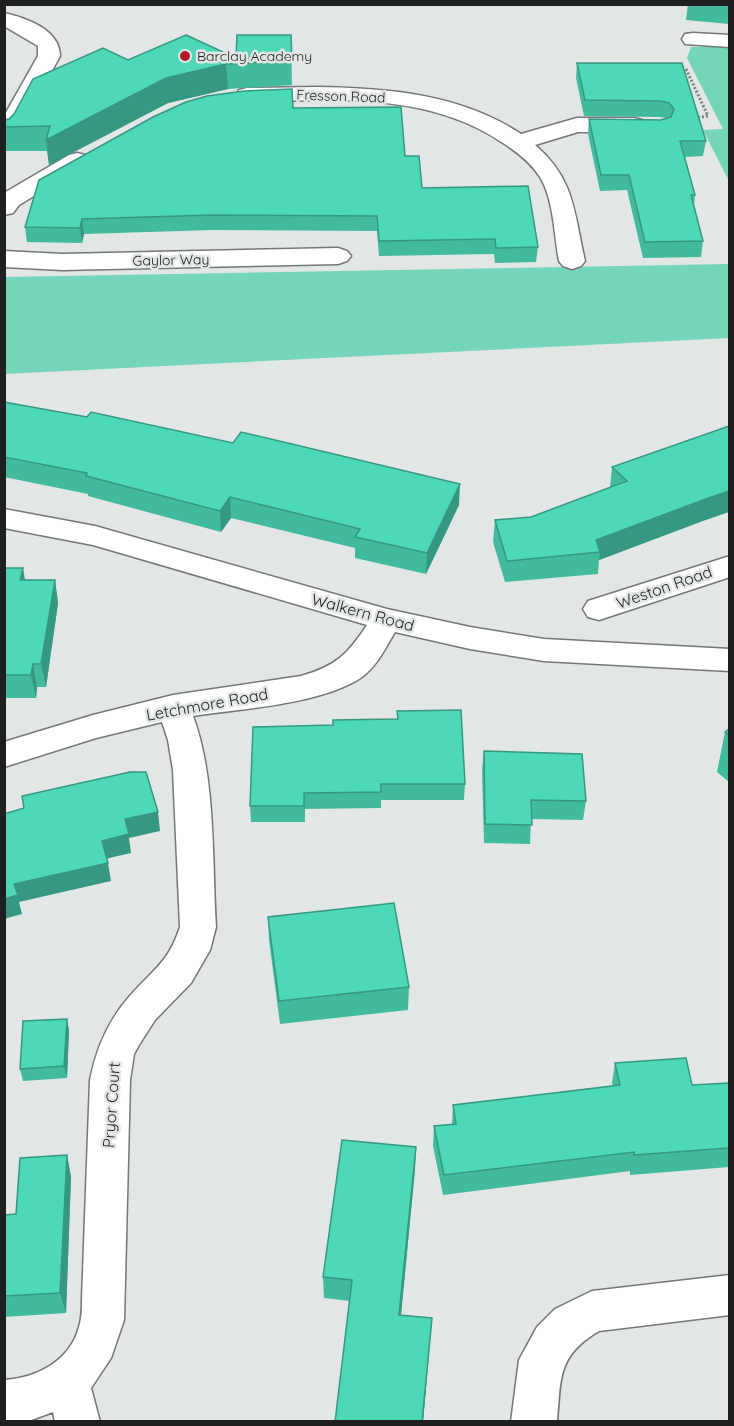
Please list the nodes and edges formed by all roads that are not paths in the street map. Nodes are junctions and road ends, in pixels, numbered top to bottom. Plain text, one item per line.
1 (4, 19) edge
2 (693, 39) road end
3 (729, 41) edge
4 (227, 97) edge
5 (659, 126) edge
6 (4, 137) edge
7 (519, 142) junction
8 (92, 153) edge
9 (4, 208) edge
10 (338, 256) dead end
11 (4, 258) edge
12 (572, 261) dead end
13 (4, 518) edge
14 (729, 566) edge
15 (600, 609) dead end
16 (387, 620) junction
17 (729, 660) edge
18 (173, 707) junction
19 (4, 755) edge
20 (729, 1295) edge
21 (73, 1401) edge
22 (4, 1402) edge
23 (534, 1422) edge

1 - 6 street
2 - 3 street
4 - 7 street, Fresson Road
5 - 7 street
7 - 12 street, Fresson Road
8 - 9 street
10 - 11 street, Gaylor Way
13 - 16 street, Walkern Road
14 - 15 street, Weston Road
16 - 17 street, Walkern Road
16 - 18 street, Letchmore Road
18 - 19 street, Letchmore Road
18 - 21 street, Pryor Court
20 - 23 street
21 - 22 street, Pryor Court

